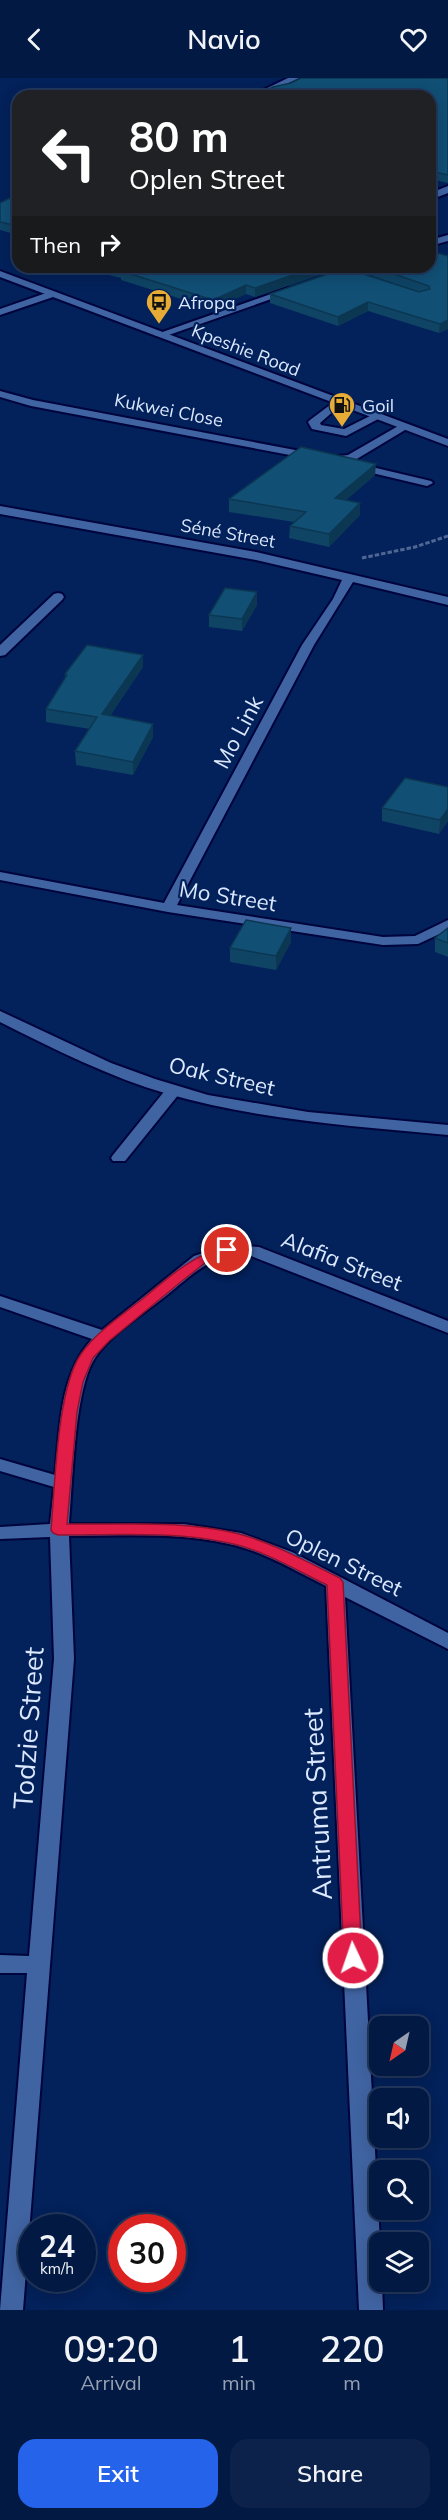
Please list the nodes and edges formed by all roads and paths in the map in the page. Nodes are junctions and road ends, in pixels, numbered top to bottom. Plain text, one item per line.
1 (295, 78) edge
2 (268, 90) edge
3 (342, 273) edge
4 (348, 273) edge
5 (0, 274) edge
6 (323, 279) edge
7 (367, 279) edge
8 (301, 287) edge
9 (52, 294) junction
10 (0, 312) edge
11 (159, 335) junction
12 (0, 394) edge
13 (338, 402) junction
14 (376, 417) junction
15 (404, 427) junction
16 (448, 443) edge
17 (332, 460) junction
18 (426, 483) dead end
19 (0, 510) edge
20 (448, 536) edge
21 (314, 568) junction
22 (349, 579) junction
23 (58, 597) dead end
24 (448, 601) edge
25 (0, 652) edge
26 (0, 876) edge
27 (168, 908) junction
28 (448, 924) edge
29 (0, 1016) edge
30 (173, 1091) junction
31 (448, 1130) edge
32 (119, 1158) dead end
33 (0, 1301) edge
34 (448, 1327) edge
35 (104, 1337) junction
36 (0, 1465) edge
37 (62, 1484) junction
38 (58, 1530) junction
39 (0, 1533) edge
40 (335, 1582) junction
41 (448, 1642) edge
42 (0, 1964) edge
43 (39, 1965) junction
44 (11, 2310) edge
45 (371, 2310) edge

1 - 2 street
3 - 6 street
4 - 7 street
5 - 9 street, Kpeshie Road
8 - 11 street
9 - 10 street
9 - 11 street, Kpeshie Road
11 - 13 street, Kpeshie Road
12 - 17 street, Kukwei Close
13 - 14 street, Kpeshie Road
13 - 14 street
14 - 15 street, Kpeshie Road
15 - 16 street, Kpeshie Road
15 - 17 street, Kukwei Close
17 - 18 street, Kukwei Close
19 - 21 street, Séné Street
20 - 21 path
21 - 22 street, Séné Street
22 - 24 street, Séné Street
22 - 27 street, Mo Link
23 - 25 street
26 - 27 street, Mo Street
27 - 28 street, Mo Street
29 - 30 street, Oak Street
30 - 31 street, Oak Street
30 - 32 street
33 - 35 street
34 - 35 street, Alafia Street
35 - 37 street, Todzie Street
36 - 37 street
37 - 38 street, Todzie Street
38 - 39 street, Oplen Street
38 - 40 street, Oplen Street
38 - 43 street, Todzie Street
40 - 41 street, Oplen Street
40 - 45 street, Antruma Street
42 - 43 street
43 - 44 street, Todzie Street

